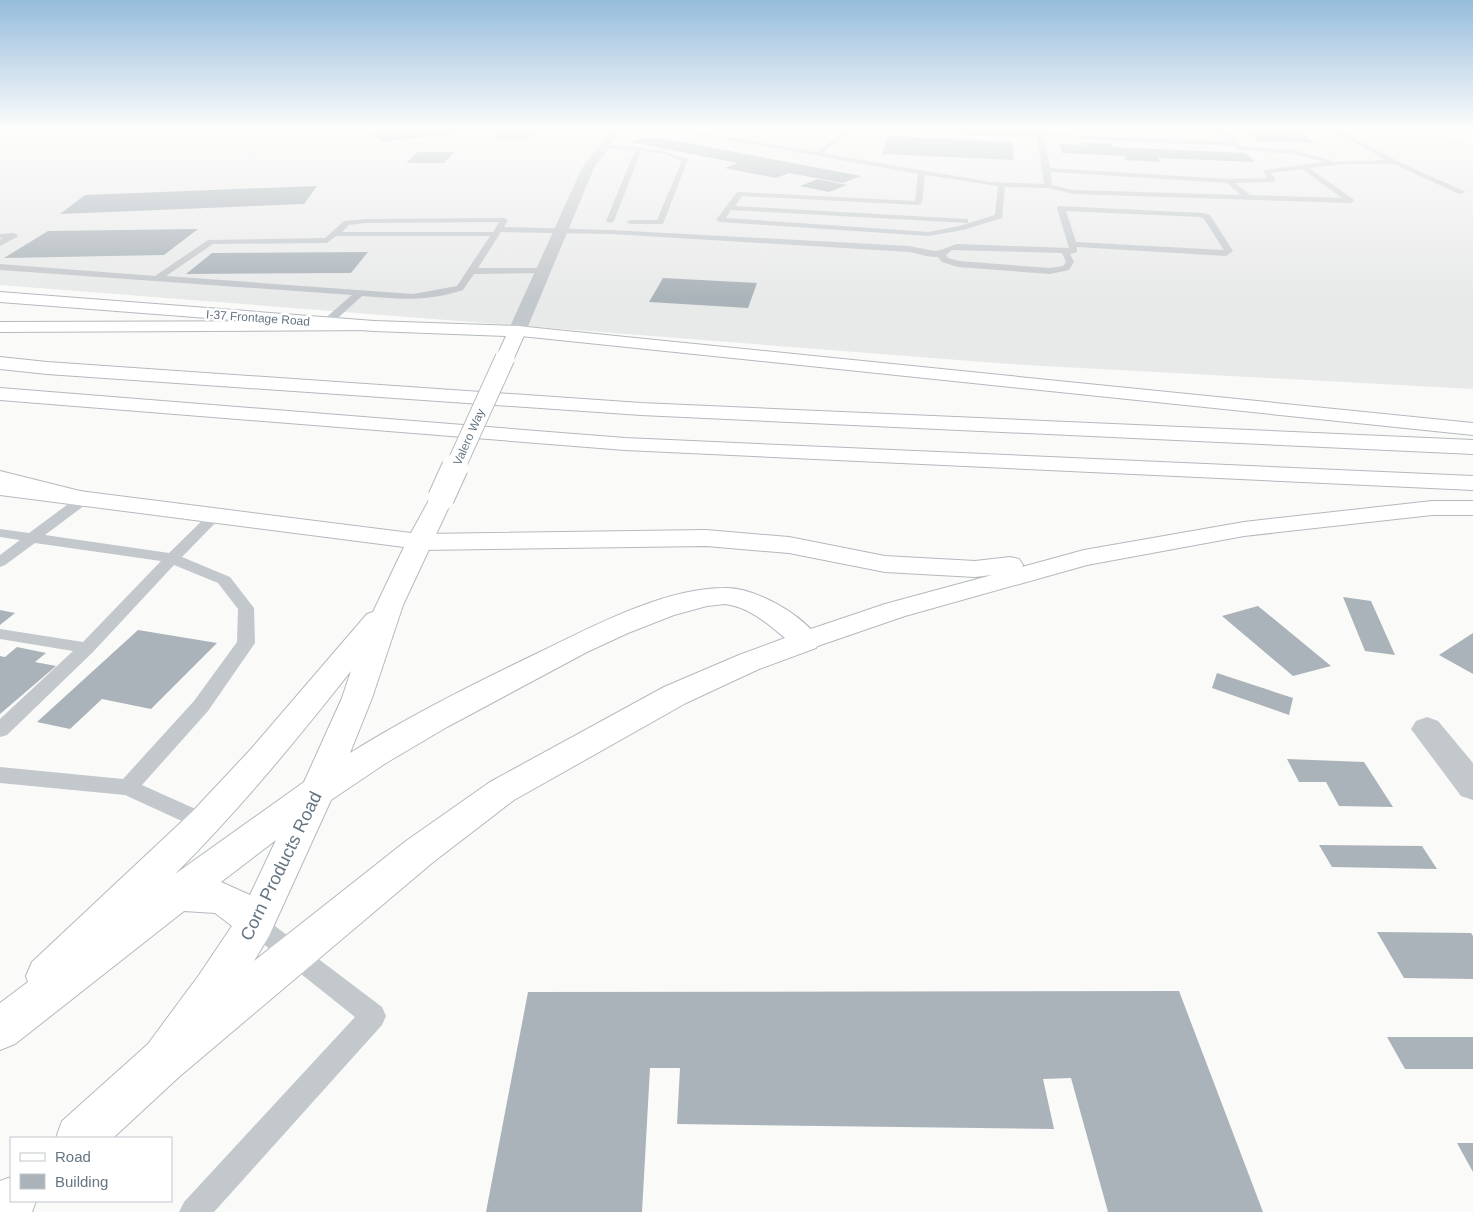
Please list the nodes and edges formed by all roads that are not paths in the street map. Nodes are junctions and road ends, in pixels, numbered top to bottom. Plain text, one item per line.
1 (1048, 186) edge
2 (580, 187) edge
3 (624, 187) edge
4 (675, 187) edge
5 (920, 187) edge
6 (1002, 187) edge
7 (1050, 187) edge
8 (1235, 187) edge
9 (1330, 187) edge
10 (1450, 187) edge
11 (1462, 192) dead end
12 (1052, 194) dead end
13 (1248, 198) junction
14 (918, 203) junction
15 (730, 208) junction
16 (916, 218) junction
17 (601, 221) dead end
18 (610, 222) junction
19 (980, 222) junction
20 (564, 227) junction
21 (498, 231) junction
22 (335, 234) junction
23 (0, 236) edge
24 (0, 242) edge
25 (1072, 244) junction
26 (1065, 251) junction
27 (936, 253) junction
28 (0, 267) edge
29 (471, 271) junction
30 (543, 271) junction
31 (159, 277) junction
32 (360, 293) junction
33 (0, 297) edge
34 (326, 323) junction
35 (374, 326) junction
36 (0, 327) edge
37 (517, 331) junction
38 (0, 363) edge
39 (0, 394) edge
40 (1473, 429) edge
41 (1473, 447) edge
42 (0, 478) edge
43 (1473, 483) edge
44 (0, 488) edge
45 (84, 500) junction
46 (1473, 508) edge
47 (216, 515) junction
48 (0, 533) edge
49 (34, 537) junction
50 (421, 542) junction
51 (172, 558) junction
52 (1084, 558) junction
53 (0, 562) edge
54 (389, 606) junction
55 (0, 634) edge
56 (806, 641) junction
57 (88, 648) junction
58 (1427, 729) dead end
59 (0, 730) edge
60 (0, 775) edge
61 (128, 787) junction
62 (1473, 787) edge
63 (317, 792) junction
64 (204, 822) junction
65 (178, 894) junction
66 (255, 924) junction
67 (293, 954) junction
68 (0, 1021) edge
69 (0, 1029) edge
70 (164, 1060) junction
71 (80, 1137) edge
72 (11, 1202) edge
73 (0, 1212) edge
74 (194, 1212) edge

1 - 12 lane
2 - 20 street
3 - 18 lane
4 - 18 lane
5 - 14 lane
6 - 19 lane
7 - 13 lane
8 - 13 lane
9 - 13 lane
10 - 11 lane
14 - 15 lane
14 - 16 lane
15 - 16 lane
15 - 19 lane
16 - 19 lane
17 - 18 lane
20 - 21 lane
20 - 27 lane
20 - 30 street
21 - 22 lane
21 - 22 lane
21 - 29 lane
22 - 31 lane
23 - 24 lane
25 - 25 lane
25 - 26 lane
26 - 27 lane
26 - 27 lane
28 - 31 lane
29 - 30 lane
29 - 32 lane
30 - 37 street
31 - 32 lane
32 - 34 lane
33 - 34 main road, I-37 Frontage Road
34 - 35 main road, I-37 Frontage Road
35 - 36 main road
35 - 37 main road, I-37 Frontage Road
37 - 40 main road, I-37 Frontage Road
37 - 50 main road, Valero Way, bridge
38 - 41 main road
39 - 43 main road
42 - 45 main road
44 - 45 main road
45 - 47 main road
45 - 49 lane
46 - 52 main road
47 - 50 main road
47 - 51 lane
48 - 49 lane
49 - 51 lane
49 - 53 lane
50 - 52 main road
50 - 54 main road, Corn Products Road
51 - 57 lane
51 - 61 lane
52 - 56 main road
54 - 63 main road, Corn Products Road
54 - 64 main road, Corn Products Road
55 - 57 lane
56 - 63 main road
56 - 67 main road
57 - 59 lane
58 - 62 street
60 - 61 lane
61 - 64 lane
63 - 65 main road
63 - 66 main road, Corn Products Road
64 - 68 main road, Corn Products Road
65 - 66 main road
65 - 69 main road
66 - 67 lane
66 - 70 main road, Corn Products Road
67 - 70 main road
67 - 74 lane
70 - 71 main road, Corn Products Road
72 - 73 main road

